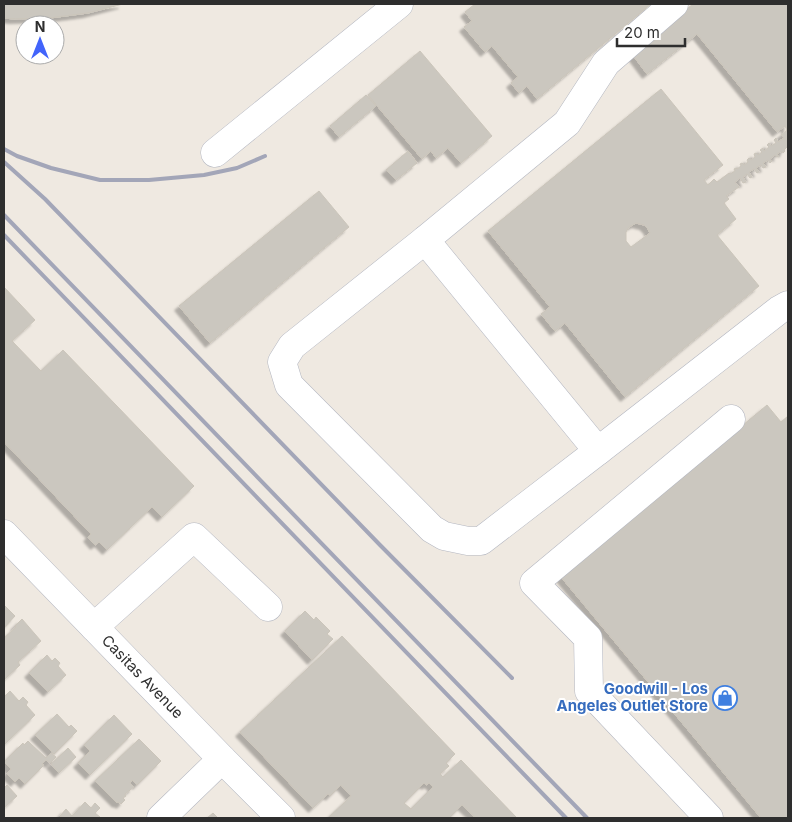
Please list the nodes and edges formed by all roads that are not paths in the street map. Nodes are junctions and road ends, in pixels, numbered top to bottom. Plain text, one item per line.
1 (400, 4) edge
2 (674, 4) edge
3 (215, 153) dead end
4 (425, 240) junction
5 (788, 305) edge
6 (731, 419) dead end
7 (598, 451) junction
8 (4, 534) edge
9 (268, 607) dead end
10 (94, 627) junction
11 (222, 759) junction
12 (161, 818) edge
13 (281, 818) edge
14 (709, 818) edge

1 - 3 street
2 - 4 street
4 - 7 street
4 - 7 street
5 - 7 street
6 - 14 street
8 - 10 street, Casitas Avenue
9 - 10 street
10 - 11 street, Casitas Avenue
11 - 12 street
11 - 13 street, Casitas Avenue

